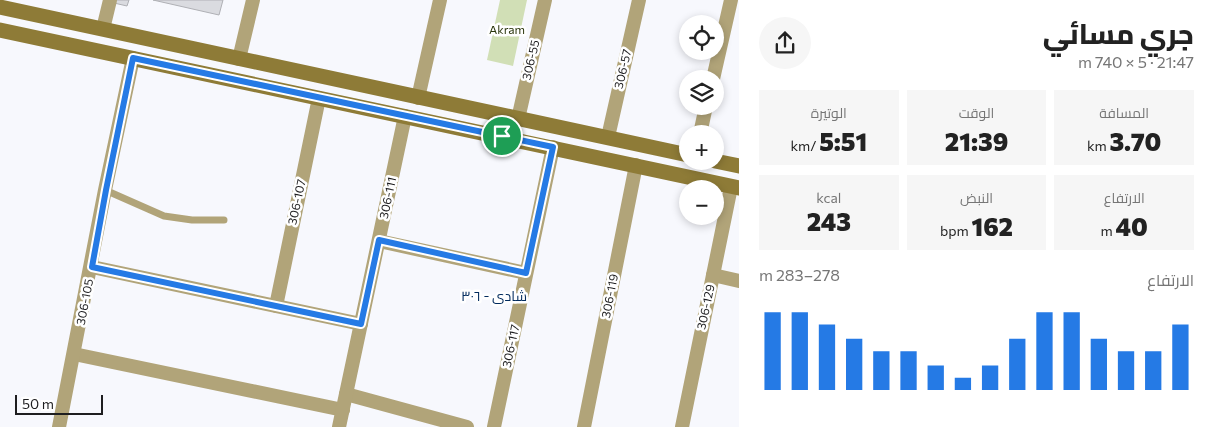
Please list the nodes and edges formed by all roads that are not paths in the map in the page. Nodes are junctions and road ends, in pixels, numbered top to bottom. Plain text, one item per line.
1 (110, 0) edge
2 (253, 0) edge
3 (440, 0) edge
4 (545, 0) edge
5 (639, 0) edge
6 (731, 0) edge
7 (0, 7) edge
8 (103, 29) junction
9 (0, 30) edge
10 (133, 58) junction
11 (239, 59) junction
12 (715, 70) edge
13 (319, 98) junction
14 (418, 98) junction
15 (405, 116) junction
16 (512, 118) junction
17 (502, 136) junction
18 (608, 137) junction
19 (553, 147) junction
20 (679, 153) edge
21 (724, 163) edge
22 (636, 165) junction
23 (739, 166) edge
24 (735, 187) edge
25 (106, 190) junction
26 (224, 220) dead end
27 (379, 240) junction
28 (92, 267) junction
29 (526, 273) junction
30 (713, 276) junction
31 (739, 281) edge
32 (276, 306) junction
33 (361, 324) junction
34 (74, 354) junction
35 (346, 394) junction
36 (343, 410) junction
37 (436, 423) edge
38 (59, 427) edge
39 (339, 427) edge
40 (467, 427) edge
41 (494, 427) edge
42 (584, 427) edge
43 (682, 427) edge

1 - 8 street
2 - 11 street
3 - 14 street
4 - 16 street, 306-55
5 - 18 street, 306-57
6 - 12 street
7 - 8 street
8 - 11 street
9 - 10 street
10 - 13 street
10 - 25 street, 306-105
11 - 14 street
13 - 15 street
13 - 32 street, 306-107
14 - 16 street
15 - 17 street
15 - 27 street, 306-111
16 - 17 street
16 - 18 street
17 - 19 street
18 - 20 street
19 - 22 street
19 - 29 street, 306-117
21 - 23 street
22 - 24 street
22 - 42 street, 306-119
24 - 30 street, 306-129
25 - 26 lane
25 - 28 street, 306-105
27 - 29 street
27 - 33 street, 306-111
28 - 32 street
28 - 34 street, 306-105
29 - 41 street, 306-117
30 - 31 street
30 - 43 street, 306-129
32 - 33 street
33 - 35 street, 306-111
34 - 36 street
34 - 38 street, 306-105
35 - 36 street, 306-111
35 - 37 street
36 - 39 street, 306-111
37 - 40 street

